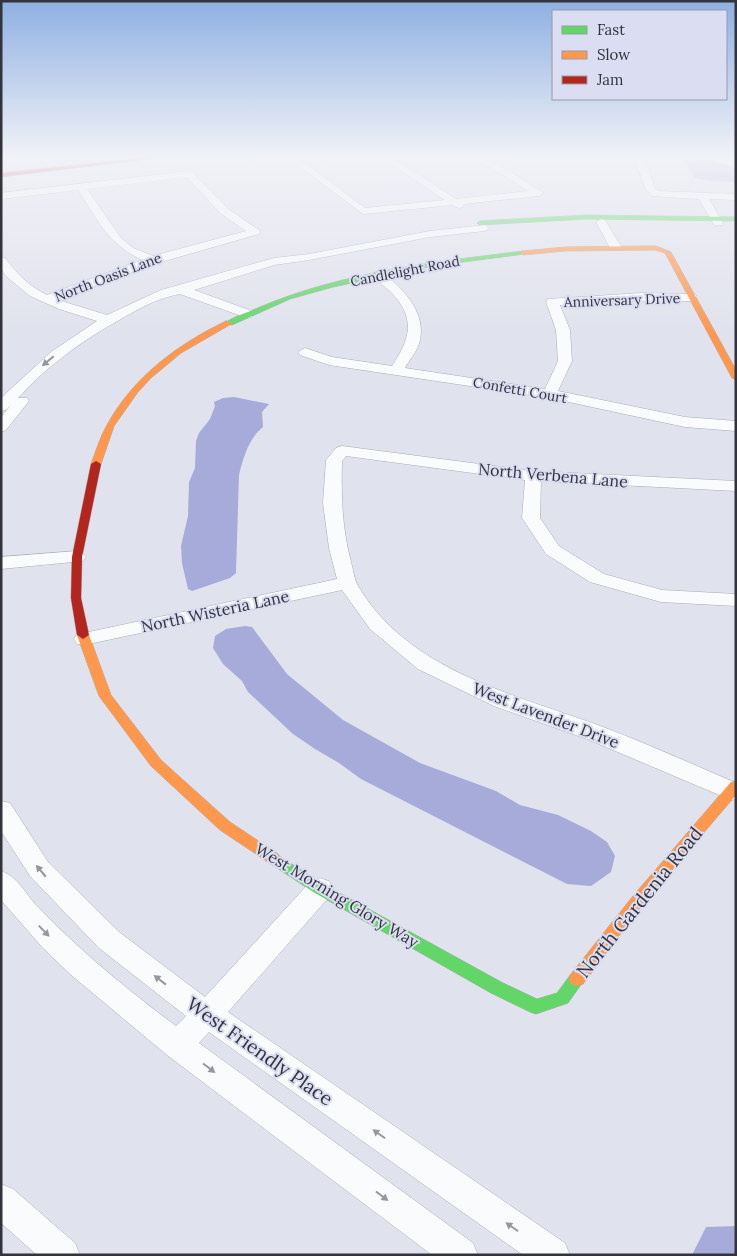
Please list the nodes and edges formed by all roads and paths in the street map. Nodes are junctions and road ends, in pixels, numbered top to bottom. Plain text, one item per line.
1 (100, 216) edge
2 (231, 216) edge
3 (471, 216) edge
4 (715, 216) edge
5 (736, 219) edge
6 (477, 221) junction
7 (718, 221) junction
8 (601, 222) junction
9 (736, 224) edge
10 (616, 248) junction
11 (1, 260) edge
12 (151, 260) junction
13 (5, 274) edge
14 (378, 275) junction
15 (182, 290) junction
16 (692, 297) junction
17 (48, 300) junction
18 (247, 314) junction
19 (110, 320) junction
20 (305, 352) dead end
21 (169, 358) joint
22 (396, 371) junction
23 (736, 378) edge
24 (550, 394) junction
25 (13, 395) edge
26 (1, 408) edge
27 (736, 426) edge
28 (1, 427) edge
29 (342, 451) joint
30 (533, 476) junction
31 (736, 486) edge
32 (77, 557) junction
33 (1, 563) edge
34 (346, 584) junction
35 (736, 600) edge
36 (84, 639) junction
37 (734, 788) edge
38 (1, 810) edge
39 (1, 881) edge
40 (320, 889) junction
41 (536, 1007) joint
42 (207, 1015) junction
43 (178, 1045) junction
44 (1, 1201) edge
45 (63, 1255) edge
46 (461, 1255) edge
47 (552, 1255) edge

1 - 12 street
2 - 12 street, North Oasis Lane
3 - 6 street
4 - 7 street
5 - 7 street
6 - 7 street
6 - 8 street
6 - 15 street
7 - 8 street
7 - 9 street
8 - 10 street
10 - 14 street, Candlelight Road
10 - 16 street, Candlelight Road
11 - 13 street
12 - 17 street, North Oasis Lane
13 - 17 street
14 - 18 street, Candlelight Road
14 - 22 street
15 - 18 street
15 - 19 street
15 - 25 street
16 - 23 street
16 - 24 street, Anniversary Drive
17 - 19 street
18 - 21 street, Candlelight Road
19 -> 25 street
20 - 22 street, Confetti Court
21 - 32 street, West Morning Glory Way
22 - 24 street, Confetti Court
24 - 27 street, Confetti Court
25 - 26 street
25 - 28 street
29 - 30 street, North Verbena Lane
29 - 34 street, West Lavender Drive
30 - 31 street, North Verbena Lane
30 - 35 street
32 - 33 street
32 - 36 street, West Morning Glory Way
34 - 36 street, North Wisteria Lane
34 - 37 street, West Lavender Drive
36 - 40 street, West Morning Glory Way
37 - 41 street, North Gardenia Road
42 -> 38 street, West Friendly Place
39 -> 43 street
40 - 41 street, West Morning Glory Way
40 - 42 street
42 - 43 street
47 -> 42 street, West Friendly Place
43 -> 46 street
44 - 45 street

